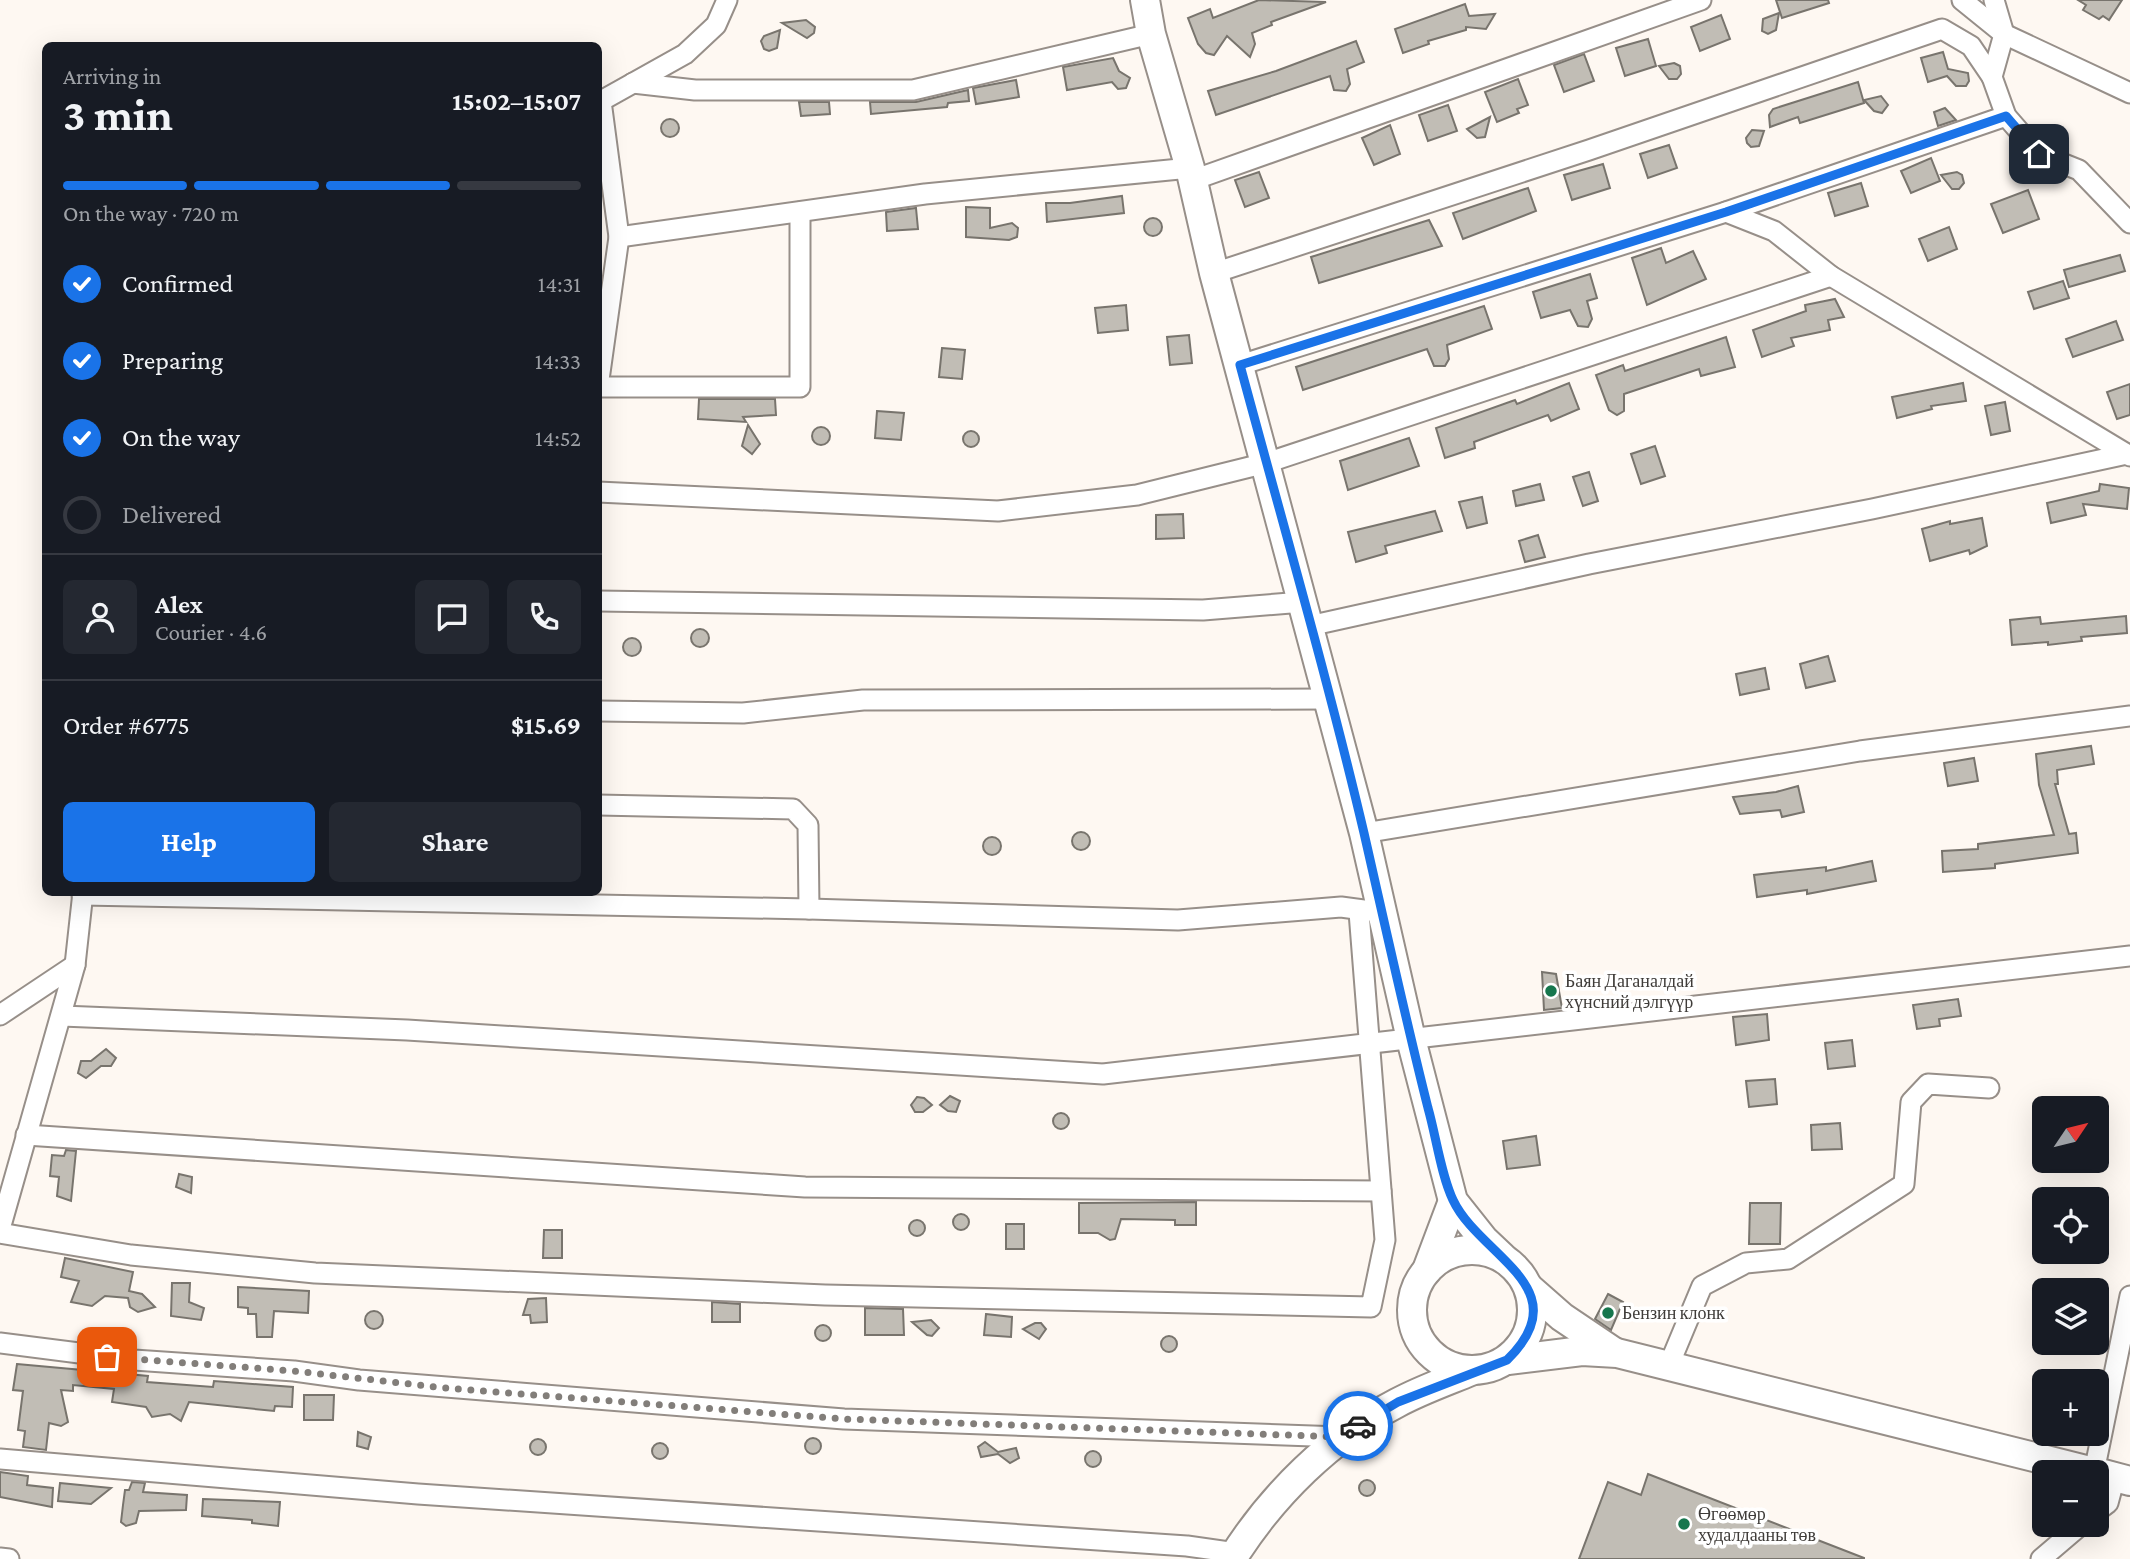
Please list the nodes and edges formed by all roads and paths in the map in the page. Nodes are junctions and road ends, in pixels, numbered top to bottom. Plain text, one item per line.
1 (727, 0) edge
2 (1145, 0) edge
3 (1702, 0) edge
4 (1962, 0) edge
5 (1994, 0) edge
6 (1151, 34) junction
7 (2004, 34) junction
8 (1992, 77) junction
9 (634, 83) junction
10 (2130, 93) edge
11 (602, 102) edge
12 (2006, 116) junction
13 (602, 117) edge
14 (1191, 174) junction
15 (800, 212) junction
16 (1726, 212) junction
17 (2130, 223) edge
18 (619, 237) junction
19 (1214, 273) junction
20 (1831, 276) junction
21 (1240, 365) junction
22 (602, 371) edge
23 (602, 387) edge
24 (2128, 455) edge
25 (1266, 463) junction
26 (602, 492) edge
27 (602, 601) edge
28 (1306, 614) junction
29 (1329, 699) junction
30 (602, 711) edge
31 (2130, 716) edge
32 (602, 804) edge
33 (1364, 833) junction
34 (83, 896) edge
35 (180, 896) edge
36 (809, 909) junction
37 (1370, 911) junction
38 (2130, 956) edge
39 (75, 965) junction
40 (0, 1015) edge
41 (62, 1016) junction
42 (1411, 1039) junction
43 (1368, 1045) junction
44 (1989, 1088) dead end
45 (26, 1135) junction
46 (1381, 1191) junction
47 (1453, 1200) junction
48 (0, 1231) edge
49 (1502, 1257) junction
50 (1427, 1269) junction
51 (1529, 1288) junction
52 (2130, 1296) edge
53 (0, 1343) edge
54 (1422, 1344) junction
55 (1617, 1353) junction
56 (1507, 1360) junction
57 (1670, 1365) junction
58 (1471, 1371) junction
59 (1398, 1402) junction
60 (1341, 1437) junction
61 (0, 1459) edge
62 (2047, 1460) edge
63 (2108, 1460) edge
64 (2067, 1537) edge
65 (1234, 1556) edge
66 (0, 1558) edge
67 (9, 1559) edge
68 (2042, 1559) edge

1 - 9 street
2 - 6 street
3 - 14 street
4 - 7 street
5 - 7 street
6 - 9 street
6 - 14 street
7 - 8 street
7 - 10 street
8 - 12 street
8 - 19 street
9 - 11 street
12 - 16 street
12 - 17 street
13 - 18 street
14 - 15 street
14 - 19 street
15 - 18 street
15 - 23 street
16 - 20 street
16 - 21 street
18 - 22 street
19 - 21 street
20 - 24 street
20 - 25 street
21 - 25 street
24 - 28 street
25 - 26 street
25 - 28 street
27 - 28 street
28 - 29 street
29 - 30 street
29 - 33 street
31 - 33 street
32 - 36 street
33 - 37 street
34 - 39 street
35 - 36 street
36 - 37 street
37 - 42 street
37 - 43 street
38 - 42 street
39 - 40 street
39 - 41 street
41 - 43 street
41 - 45 street
42 - 43 street
42 - 47 street
43 - 46 street
44 - 57 street
45 - 46 street
45 - 48 street
46 - 48 street
47 - 49 street
47 - 50 street
49 - 50 street
49 - 51 street
50 - 54 street
51 - 55 street
51 - 56 street
52 - 63 street
53 - 60 street
54 - 58 street
54 - 59 street
55 - 56 street
55 - 57 street
56 - 58 street
57 - 62 street
58 - 59 street
59 - 60 street
60 - 65 street
61 - 65 street
64 - 68 street
66 - 67 street

